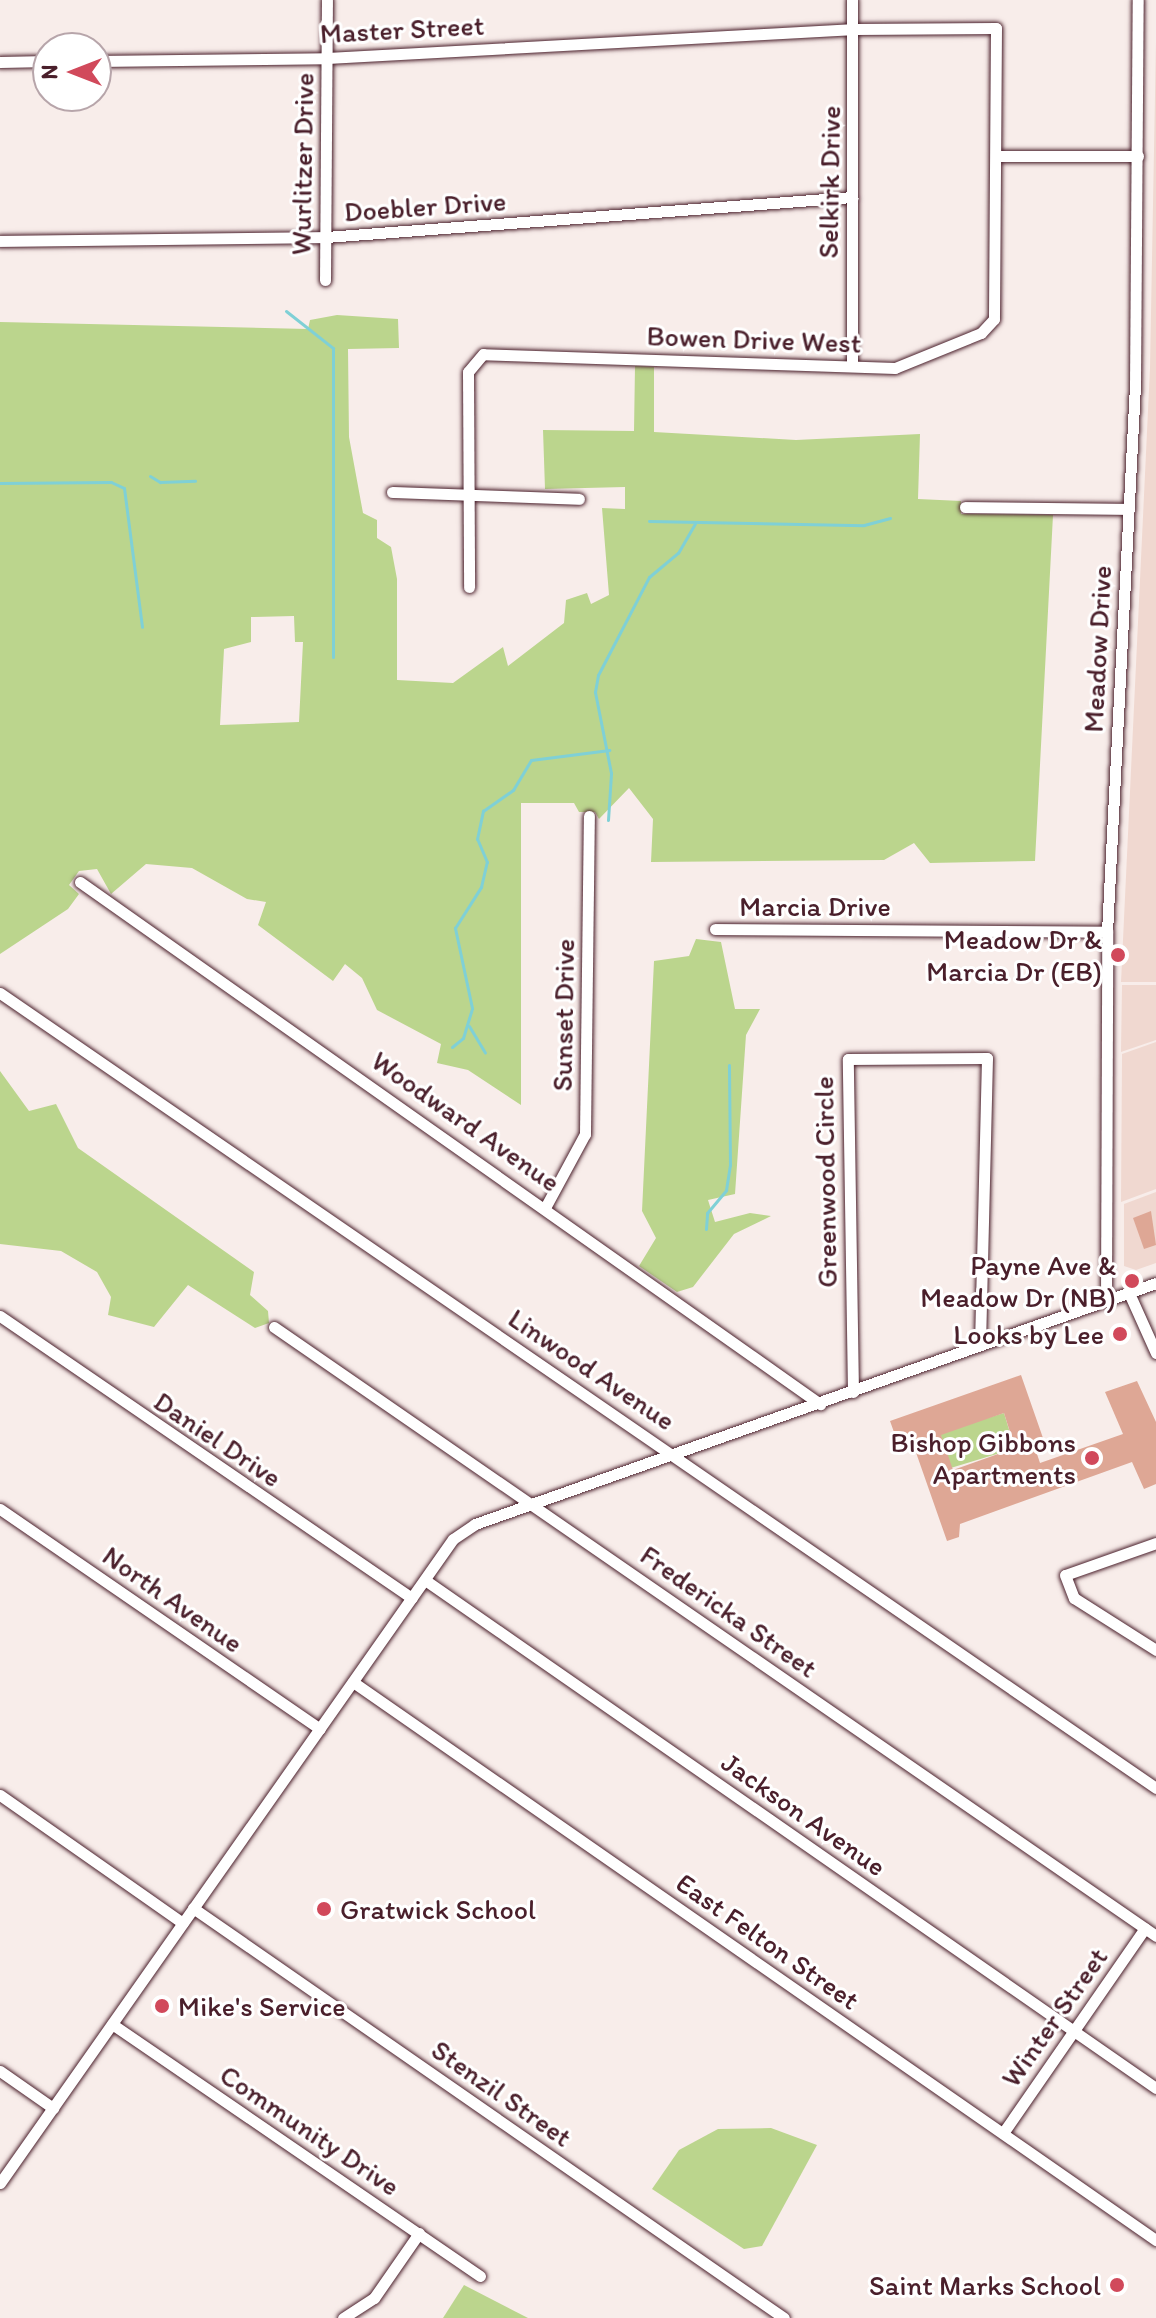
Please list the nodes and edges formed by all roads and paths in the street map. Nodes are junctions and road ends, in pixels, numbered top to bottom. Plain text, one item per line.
1 (327, 0) edge
2 (852, 0) edge
3 (1138, 0) edge
4 (855, 29) junction
5 (327, 58) junction
6 (32, 61) edge
7 (112, 61) edge
8 (0, 62) edge
9 (997, 156) junction
10 (1138, 156) junction
11 (852, 197) junction
12 (326, 237) junction
13 (0, 241) edge
14 (325, 280) dead end
15 (852, 365) junction
16 (392, 492) dead end
17 (469, 494) junction
18 (579, 499) dead end
19 (965, 507) dead end
20 (1129, 509) junction
21 (469, 587) dead end
22 (589, 816) dead end
23 (80, 882) dead end
24 (715, 929) dead end
25 (1107, 932) junction
26 (0, 993) edge
27 (546, 1206) junction
28 (1156, 1283) edge
29 (1129, 1293) junction
30 (1106, 1301) junction
31 (0, 1316) edge
32 (274, 1327) dead end
33 (980, 1341) junction
34 (1156, 1353) edge
35 (853, 1392) junction
36 (820, 1404) junction
37 (675, 1455) junction
38 (535, 1506) junction
39 (0, 1509) edge
40 (1156, 1543) edge
41 (425, 1580) junction
42 (412, 1598) junction
43 (1156, 1650) edge
44 (353, 1682) junction
45 (320, 1729) junction
46 (1156, 1788) edge
47 (0, 1795) edge
48 (193, 1908) junction
49 (183, 1923) junction
50 (1145, 1928) junction
51 (1156, 1936) edge
52 (112, 2024) junction
53 (1075, 2032) junction
54 (0, 2071) edge
55 (1156, 2088) edge
56 (53, 2108) junction
57 (1003, 2133) junction
58 (0, 2183) edge
59 (419, 2233) junction
60 (1156, 2240) edge
61 (480, 2276) dead end
62 (343, 2318) edge
63 (784, 2318) edge

1 - 5 street, Wurlitzer Drive
2 - 4 street, Selkirk Drive
3 - 10 street, Meadow Drive
4 - 5 street, Master Street
4 - 9 street, Master Street
4 - 11 street, Selkirk Drive
5 - 7 street, Master Street
5 - 12 street, Wurlitzer Drive
6 - 8 street
9 - 10 street
9 - 15 street, Bowen Drive West
10 - 20 street, Meadow Drive
11 - 12 street, Doebler Drive
11 - 15 street, Selkirk Drive
12 - 13 street, Doebler Drive
12 - 14 street, Wurlitzer Drive
15 - 17 street, Bowen Drive West
16 - 17 street
17 - 18 street
17 - 21 street
19 - 20 street
20 - 25 street, Meadow Drive
22 - 27 street, Sunset Drive
23 - 27 street, Woodward Avenue
24 - 25 street, Marcia Drive
25 - 30 street, Meadow Drive
26 - 37 street, Linwood Avenue
27 - 36 street, Woodward Avenue
28 - 29 street
29 - 30 street
29 - 34 street
30 - 33 street
31 - 42 street, Daniel Drive
32 - 38 street, Fredericka Street
33 - 35 street
33 - 35 street, Greenwood Circle
35 - 36 street
36 - 37 street
37 - 38 street
37 - 46 street, Linwood Avenue
38 - 41 street
38 - 50 street, Fredericka Street
39 - 45 street, North Avenue
40 - 43 street
41 - 42 street
41 - 53 street, Jackson Avenue
42 - 44 street
44 - 45 street
44 - 57 street, East Felton Street
45 - 48 street
47 - 49 street
48 - 49 street
48 - 63 street, Stenzil Street
49 - 52 street
50 - 51 street, Fredericka Street
50 - 53 street, Winter Street
52 - 56 street
52 - 59 street, Community Drive
53 - 55 street, Jackson Avenue
53 - 57 street, Winter Street
54 - 56 street
56 - 58 street
57 - 60 street, East Felton Street
59 - 61 street, Community Drive
59 - 62 street

